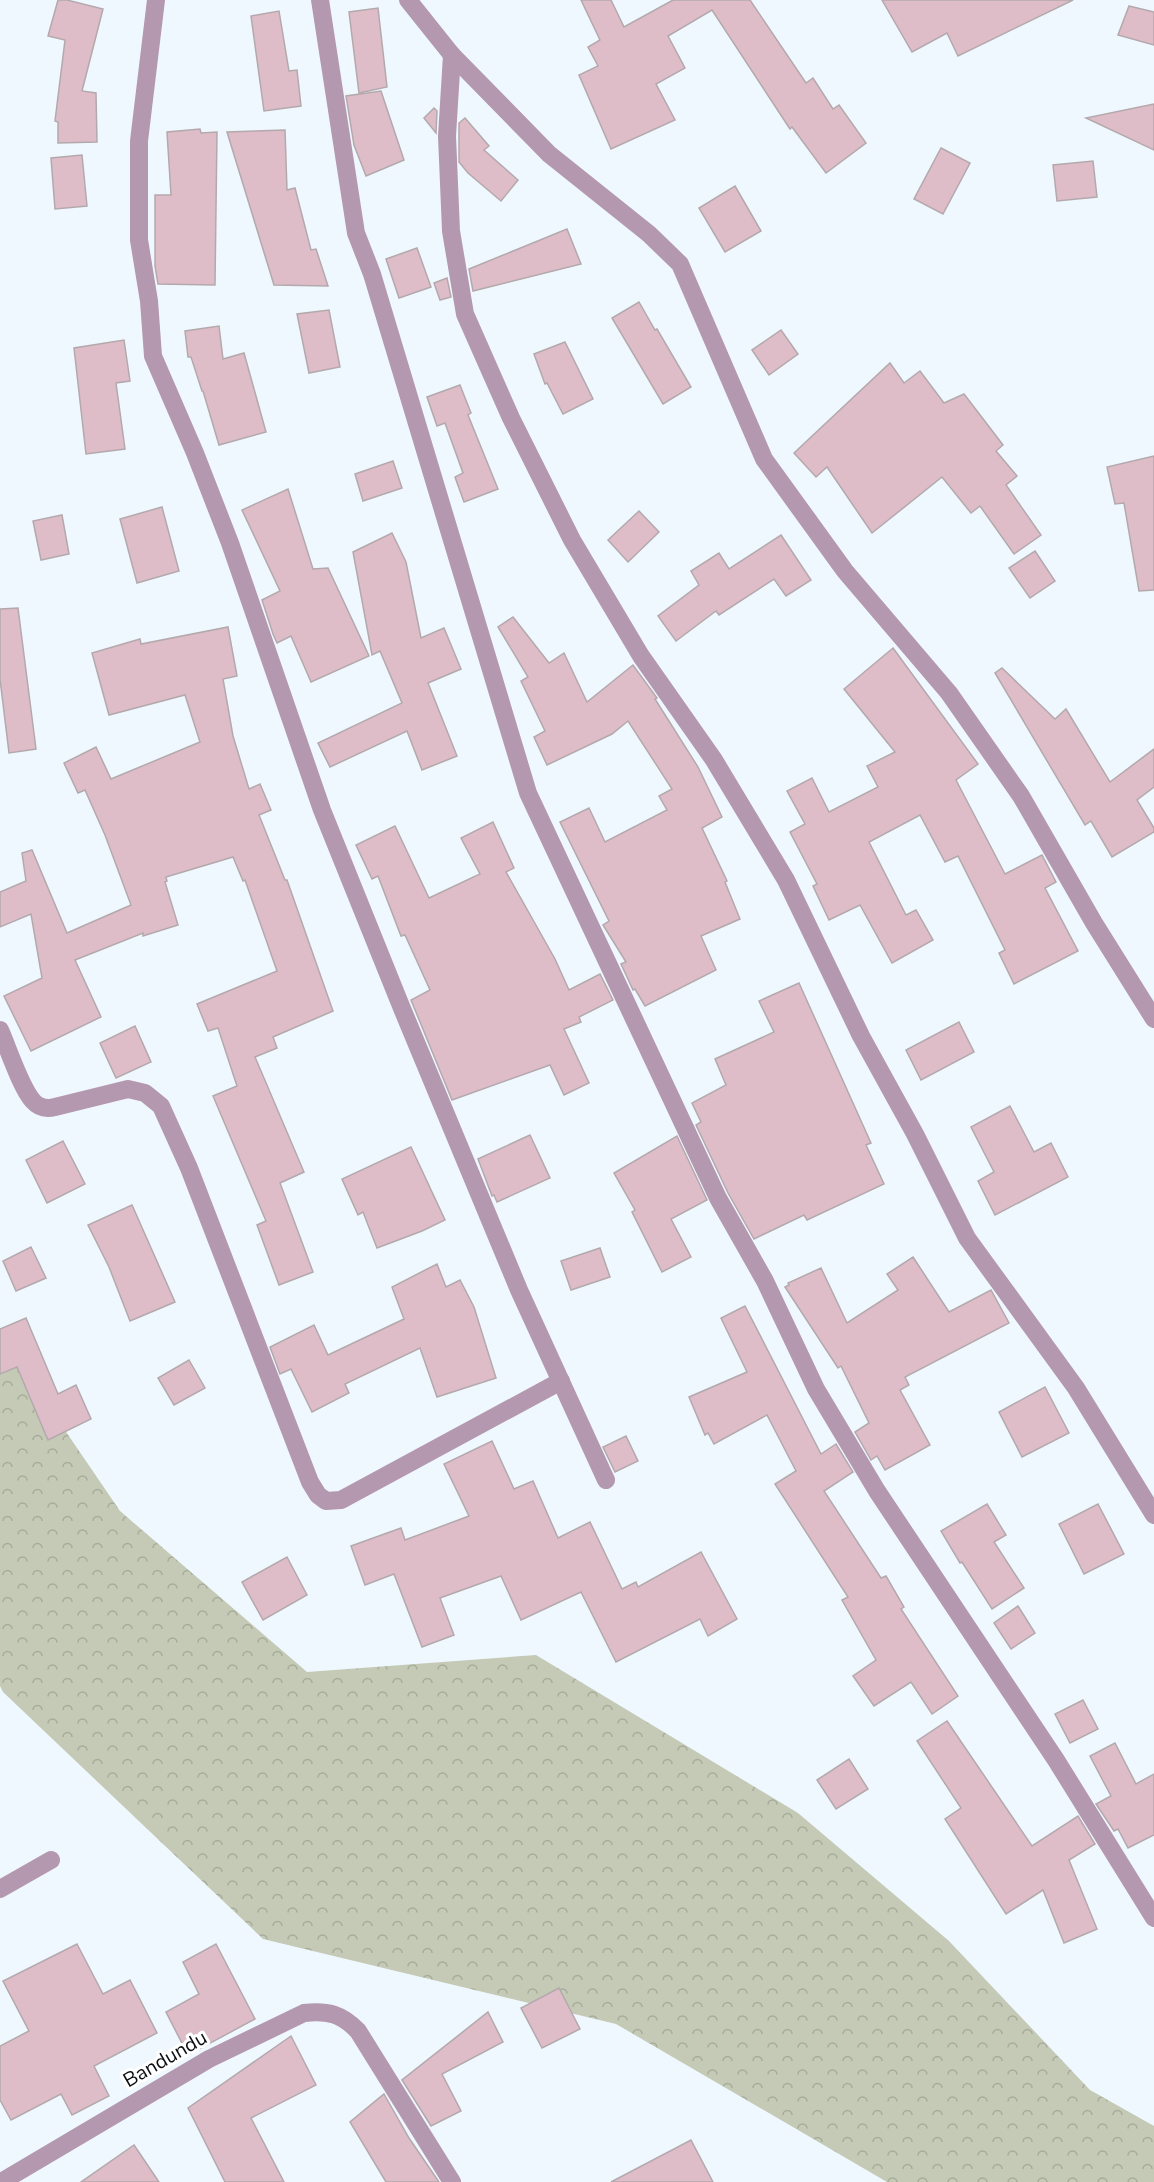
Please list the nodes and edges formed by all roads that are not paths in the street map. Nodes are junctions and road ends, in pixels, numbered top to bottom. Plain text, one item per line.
1 (156, 0) edge
2 (320, 0) edge
3 (408, 0) edge
4 (452, 55) junction
5 (1154, 1019) edge
6 (0, 1030) edge
7 (561, 1381) junction
8 (606, 1480) dead end
9 (1154, 1515) edge
10 (51, 1860) dead end
11 (0, 1889) edge
12 (1154, 1918) edge
13 (1, 2182) edge
14 (452, 2182) edge

1 - 7 street
2 - 12 street
3 - 4 street
4 - 5 street
4 - 9 street
6 - 7 street
7 - 8 street
10 - 11 street
13 - 14 street, Bandundu

